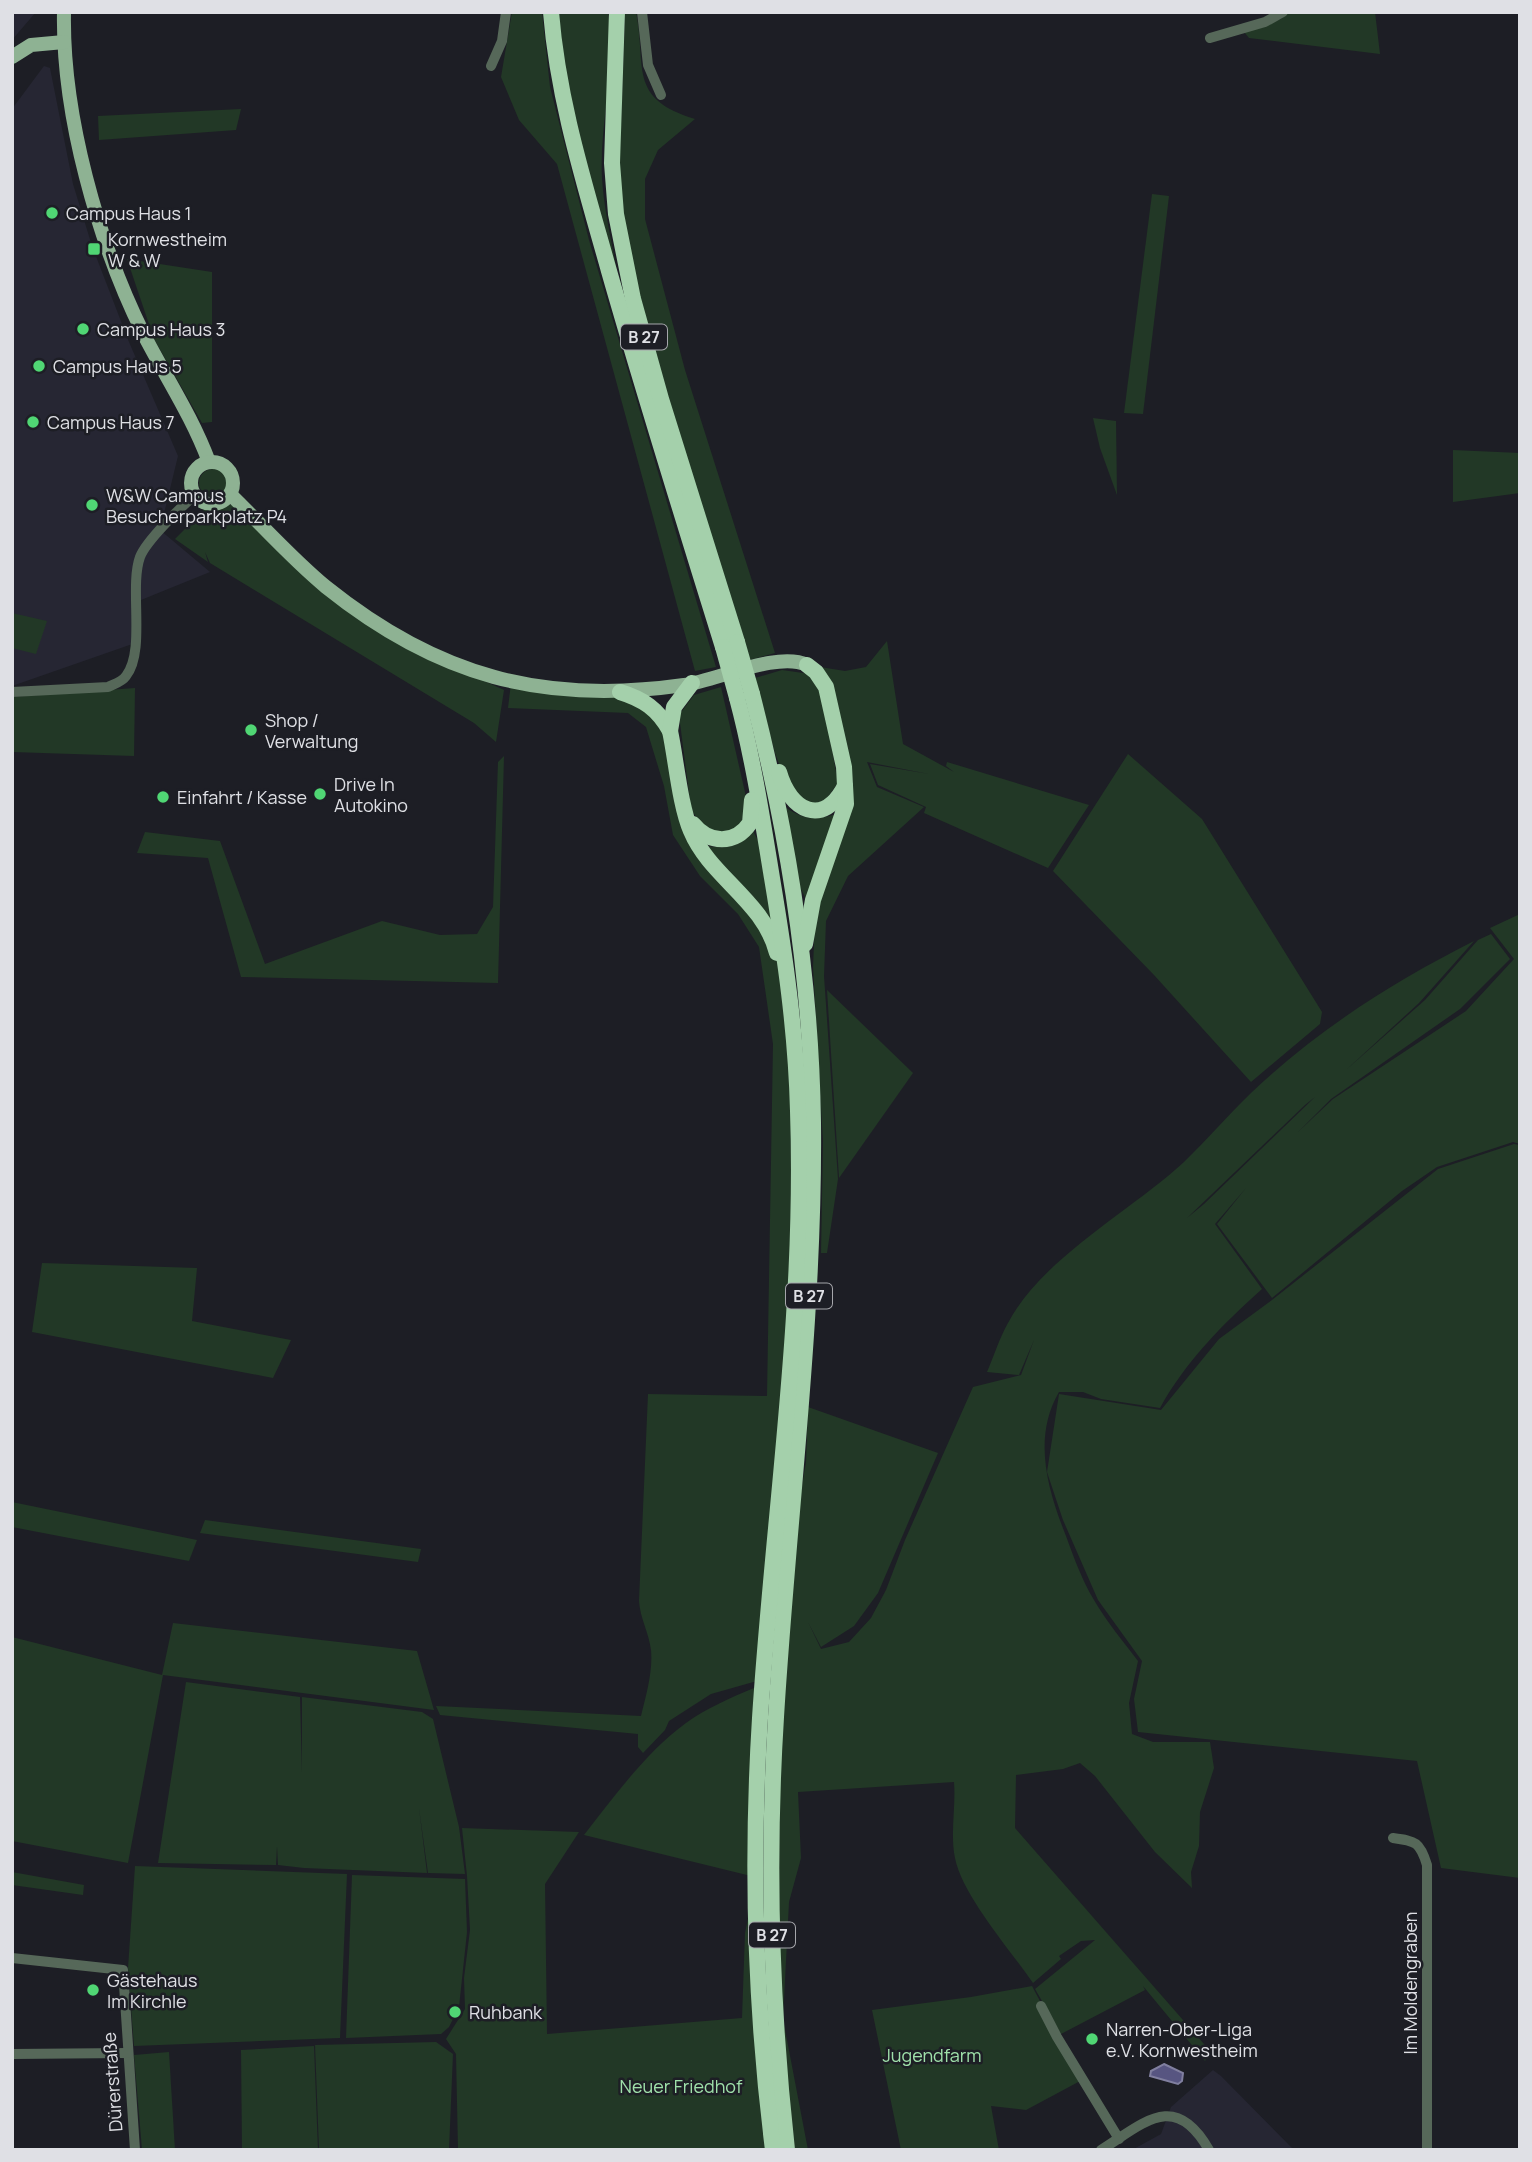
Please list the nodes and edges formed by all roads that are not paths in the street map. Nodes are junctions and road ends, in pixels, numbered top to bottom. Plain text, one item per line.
1 (64, 12) edge
2 (506, 12) edge
3 (551, 12) edge
4 (642, 12) edge
5 (1283, 12) edge
6 (617, 16) edge
7 (1210, 38) dead end
8 (64, 42) junction
9 (12, 57) edge
10 (491, 66) dead end
11 (661, 95) dead end
12 (209, 462) junction
13 (230, 494) junction
14 (194, 496) junction
15 (730, 645) junction
16 (807, 665) joint
17 (692, 684) junction
18 (12, 692) edge
19 (620, 692) junction
20 (670, 731) junction
21 (760, 755) junction
22 (845, 786) junction
23 (686, 816) junction
24 (802, 958) junction
25 (791, 997) junction
26 (774, 1633) junction
27 (768, 1719) junction
28 (1393, 1838) dead end
29 (12, 1958) edge
30 (1041, 2006) dead end
31 (127, 2053) junction
32 (12, 2054) edge
33 (1119, 2139) junction
34 (135, 2150) edge
35 (773, 2150) edge
36 (787, 2150) edge
37 (1101, 2150) edge
38 (1209, 2150) edge
39 (1427, 2150) edge

1 - 8 main road
2 - 10 street
3 - 15 highway, B 27
4 - 11 street
5 - 7 street
6 - 15 highway, B 27
8 - 9 main road
8 - 12 main road
12 - 13 main road
12 - 14 main road
13 - 14 main road
13 - 19 main road
14 - 18 street
15 - 21 highway, B 27, bridge
16 - 17 main road
16 - 22 highway, B 27
17 - 19 main road
17 - 20 highway, B 27
19 - 20 highway, B 27
20 - 23 highway, B 27
21 - 22 highway, B 27
21 - 23 highway, B 27
21 - 24 highway, B 27
21 - 25 highway, B 27
22 - 24 highway, B 27
23 - 25 highway, B 27
24 - 26 highway, B 27
25 - 26 highway, B 27
26 - 27 highway, B 27
27 - 35 highway, B 27
27 - 36 highway, B 27
28 - 39 street, Im Moldengraben
29 - 31 street, Dürerstraße
30 - 33 street
31 - 32 street
31 - 34 street, Dürerstraße
33 - 37 street
33 - 38 street

